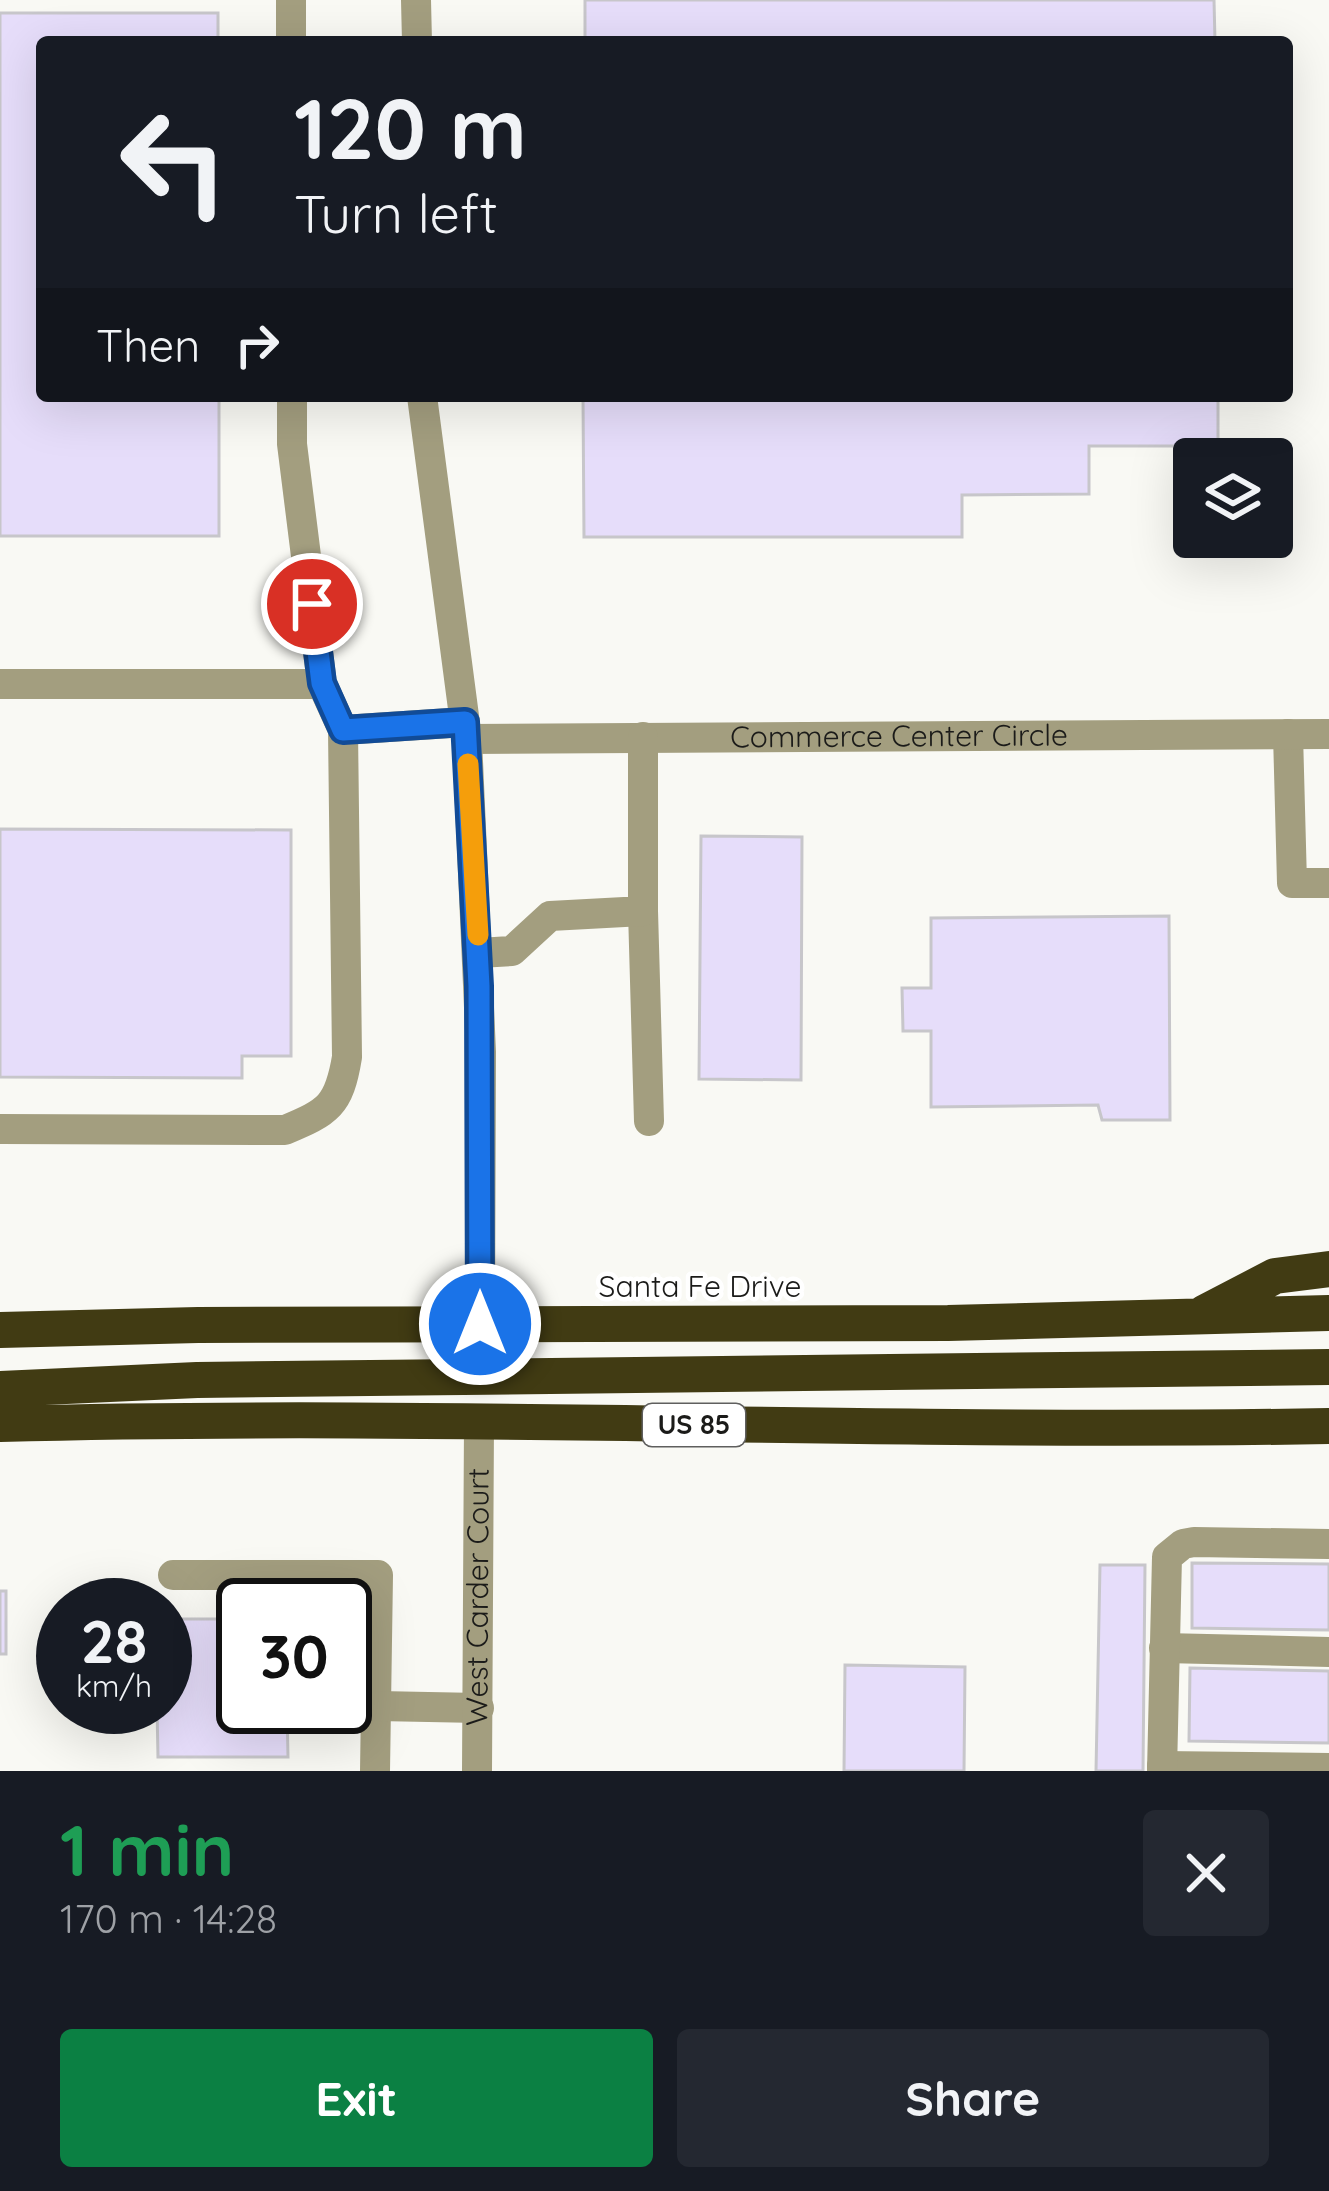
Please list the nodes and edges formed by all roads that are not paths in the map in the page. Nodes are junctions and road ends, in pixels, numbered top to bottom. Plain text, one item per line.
1 (291, 0) edge
2 (416, 0) edge
3 (291, 36) edge
4 (417, 36) edge
5 (292, 402) edge
6 (423, 402) edge
7 (0, 683) edge
8 (322, 683) junction
9 (343, 730) junction
10 (466, 730) junction
11 (1288, 734) junction
12 (1329, 734) edge
13 (643, 737) junction
14 (1329, 883) edge
15 (644, 911) junction
16 (478, 953) junction
17 (649, 1121) dead end
18 (0, 1129) edge
19 (1329, 1269) edge
20 (1329, 1313) edge
21 (1198, 1317) junction
22 (480, 1324) junction
23 (0, 1330) edge
24 (1329, 1366) edge
25 (0, 1389) edge
26 (479, 1423) junction
27 (0, 1424) edge
28 (1329, 1426) edge
29 (1329, 1544) edge
30 (173, 1575) dead end
31 (1164, 1648) junction
32 (1329, 1652) edge
33 (378, 1706) junction
34 (478, 1708) junction
35 (1329, 1768) edge
36 (1162, 1769) edge
37 (375, 1771) edge
38 (478, 1771) edge

1 - 3 street
2 - 4 street
5 - 8 street
6 - 10 street
7 - 8 street
8 - 9 street
9 - 10 street, Commerce Center Circle
9 - 18 street
10 - 13 street, Commerce Center Circle
10 - 16 street
11 - 12 street, Commerce Center Circle
11 - 13 street, Commerce Center Circle
11 - 14 street
13 - 15 street
15 - 16 street
15 - 17 street
16 - 22 street
19 - 21 highway
20 - 21 highway, Santa Fe Drive
21 - 22 highway, Santa Fe Drive
22 - 23 highway, Santa Fe Drive
24 - 25 highway
26 - 27 highway, US 85
26 - 28 highway, US 85
26 - 34 street, West Carder Court
29 - 31 street
30 - 33 street
31 - 32 street
31 - 36 street
33 - 34 street
33 - 37 street
34 - 38 street, West Carder Court
35 - 36 street

